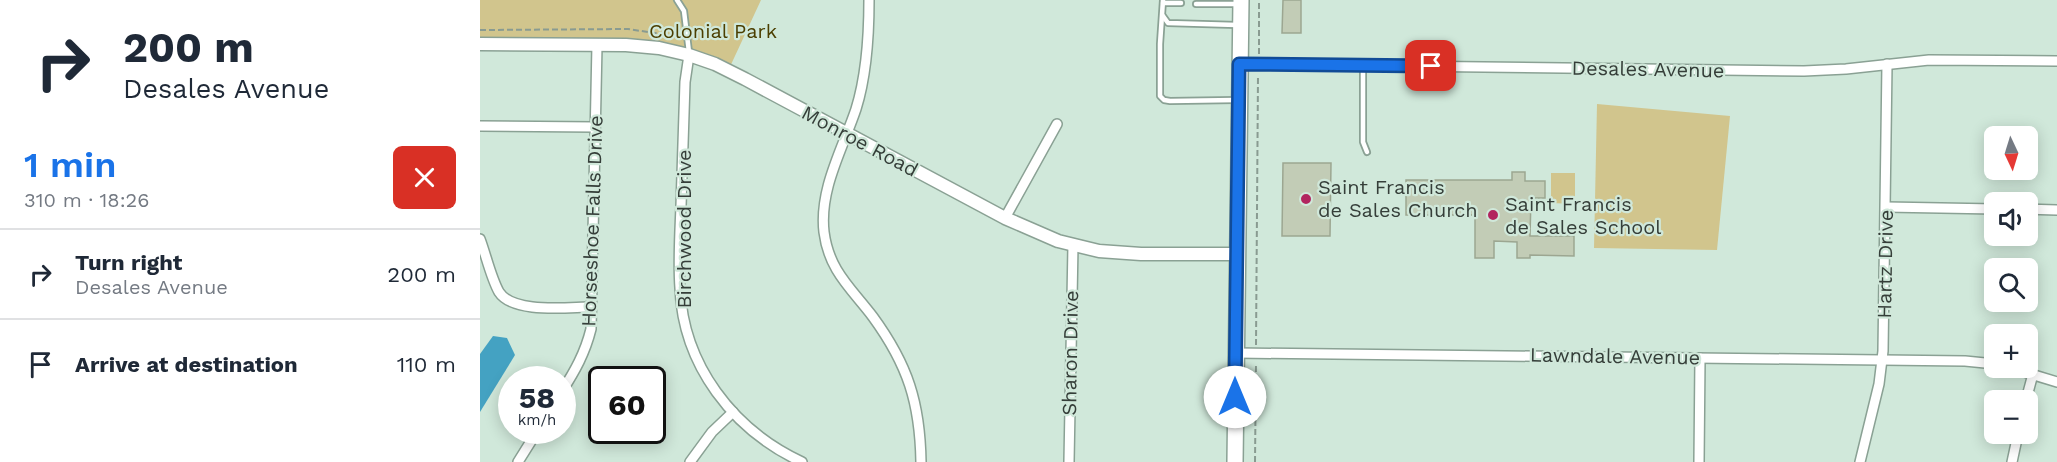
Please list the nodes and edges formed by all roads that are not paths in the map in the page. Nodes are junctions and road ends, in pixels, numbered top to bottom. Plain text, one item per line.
1 (677, 0) edge
2 (869, 0) edge
3 (1163, 2) edge
4 (1240, 2) edge
5 (1181, 3) dead end
6 (1196, 3) dead end
7 (1163, 14) junction
8 (1240, 25) junction
9 (480, 44) edge
10 (597, 45) junction
11 (689, 55) junction
12 (2057, 61) edge
13 (1239, 64) junction
14 (1887, 64) junction
15 (1363, 66) junction
16 (1239, 100) junction
17 (1057, 124) dead end
18 (480, 126) edge
19 (595, 127) junction
20 (847, 133) junction
21 (1367, 152) dead end
22 (1886, 207) junction
23 (1984, 209) edge
24 (2038, 209) edge
25 (2057, 210) edge
26 (1005, 218) junction
27 (480, 239) edge
28 (1073, 245) junction
29 (1236, 254) junction
30 (591, 307) junction
31 (1236, 353) junction
32 (1700, 358) junction
33 (1882, 360) junction
34 (1984, 363) edge
35 (576, 369) edge
36 (2038, 376) edge
37 (2057, 382) edge
38 (733, 412) junction
39 (529, 444) edge
40 (2016, 444) edge
41 (518, 462) edge
42 (690, 462) edge
43 (802, 462) edge
44 (921, 462) edge
45 (1069, 462) edge
46 (1235, 462) edge
47 (1699, 462) edge
48 (1860, 462) edge
49 (2012, 462) edge

1 - 11 lane
2 - 20 street
3 - 5 lane
3 - 7 lane
4 - 6 lane
4 - 8 main road
7 - 8 lane
7 - 16 lane
8 - 13 main road
9 - 10 street, Monroe Road
10 - 11 street, Monroe Road
10 - 19 street, Horseshoe Falls Drive
11 - 20 street, Monroe Road
11 - 38 street, Birchwood Drive
12 - 14 street, Desales Avenue
13 - 15 street, Desales Avenue
13 - 16 main road
14 - 15 street, Desales Avenue
14 - 22 street, Hartz Drive
15 - 21 lane
16 - 29 main road
17 - 26 street
18 - 19 street
19 - 30 street, Horseshoe Falls Drive
20 - 26 street, Monroe Road
20 - 44 street
22 - 23 street
22 - 33 street, Hartz Drive
24 - 25 street
26 - 28 street, Monroe Road
27 - 30 street
28 - 29 street, Monroe Road
28 - 45 street, Sharon Drive
29 - 31 main road
30 - 35 street, Horseshoe Falls Drive
31 - 32 street, Lawndale Avenue
31 - 46 main road
32 - 33 street, Lawndale Avenue
32 - 47 street
33 - 34 street, Lawndale Avenue
33 - 48 street, Hartz Drive
36 - 37 street
38 - 42 street
38 - 43 street, Birchwood Drive
39 - 41 street
40 - 49 street

